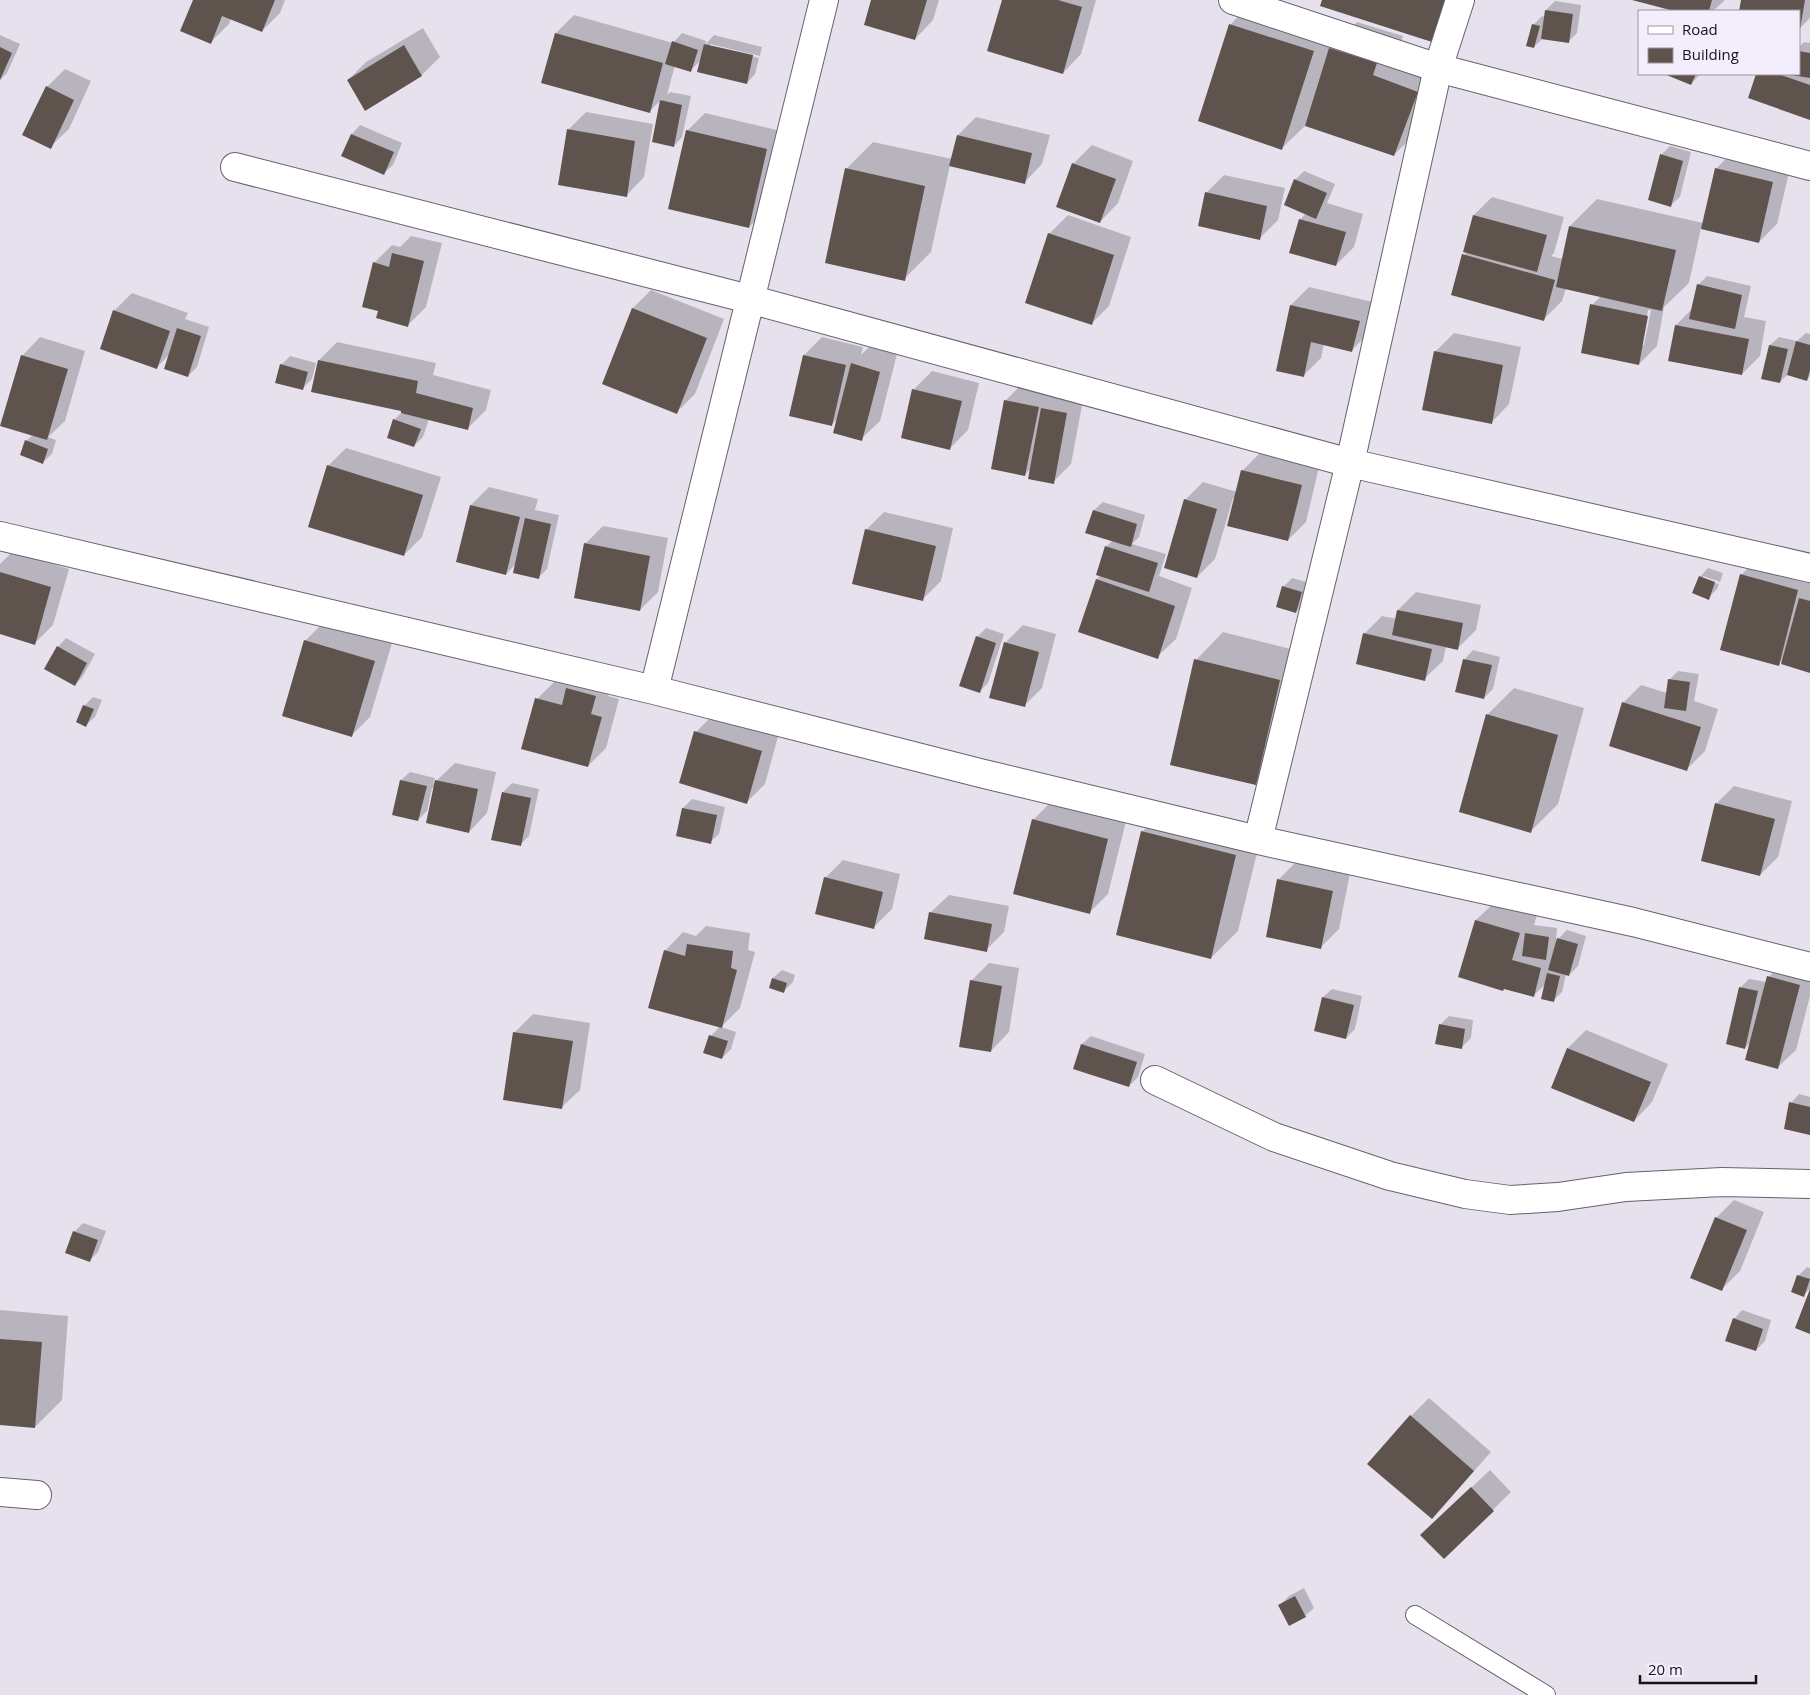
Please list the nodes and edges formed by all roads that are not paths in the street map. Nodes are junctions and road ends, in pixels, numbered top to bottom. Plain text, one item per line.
1 (824, 0) edge
2 (1233, 0) edge
3 (1460, 0) edge
4 (1438, 68) junction
5 (1810, 166) edge
6 (235, 167) dead end
7 (749, 299) junction
8 (1350, 463) junction
9 (0, 536) edge
10 (1810, 568) edge
11 (654, 690) junction
12 (1258, 840) junction
13 (1810, 967) edge
14 (1155, 1080) dead end
15 (1810, 1184) edge
16 (0, 1492) edge
17 (37, 1495) dead end
18 (1415, 1615) dead end
19 (1546, 1695) edge

1 - 7 street
2 - 4 street
3 - 4 street
4 - 5 street
4 - 8 street
6 - 7 street
7 - 8 street
7 - 11 street
8 - 10 street
8 - 12 street
9 - 11 street
11 - 12 street
12 - 13 street
14 - 15 street
16 - 17 street
18 - 19 lane

